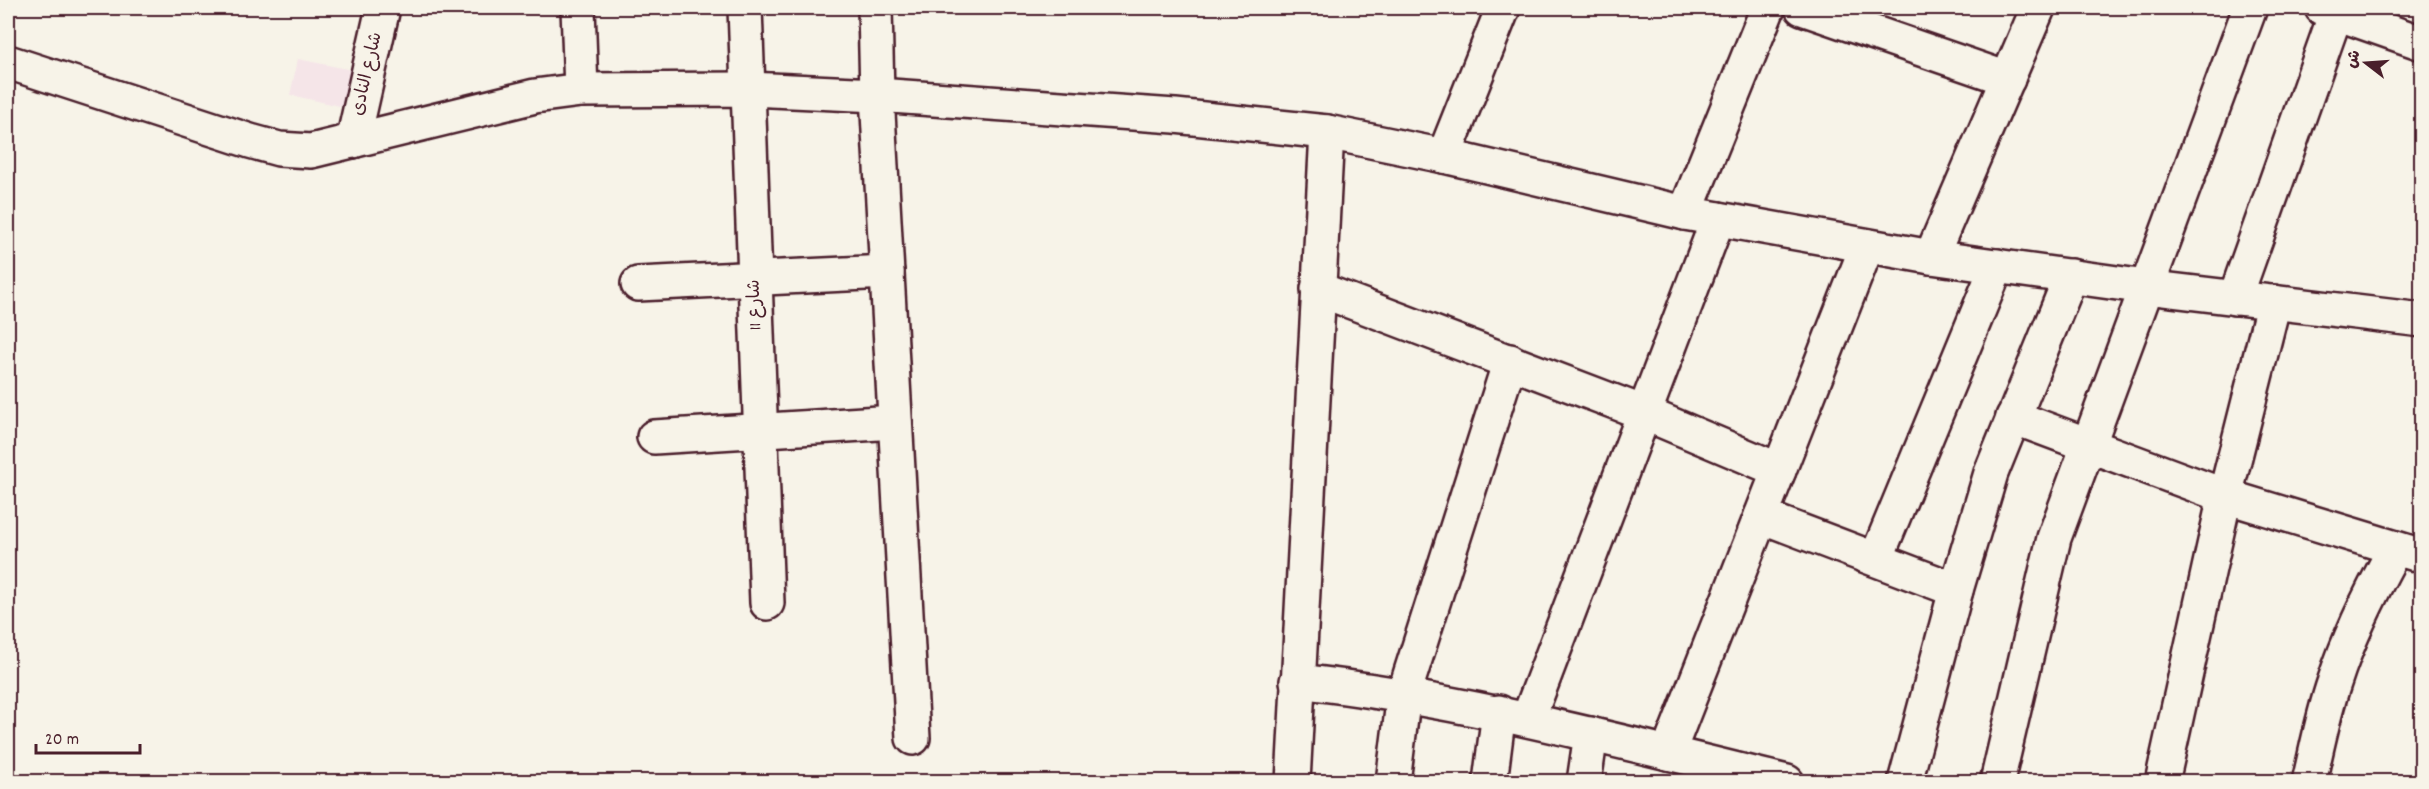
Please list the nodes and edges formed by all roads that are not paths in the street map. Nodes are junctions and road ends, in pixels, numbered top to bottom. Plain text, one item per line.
1 (383, 8) edge
2 (578, 8) edge
3 (745, 8) edge
4 (876, 8) edge
5 (1503, 8) edge
6 (1768, 8) edge
7 (1802, 8) edge
8 (2038, 8) edge
9 (2250, 8) edge
10 (2329, 10) edge
11 (2421, 43) edge
12 (8, 62) edge
13 (2008, 79) junction
14 (748, 89) junction
15 (581, 90) junction
16 (877, 95) junction
17 (1327, 132) junction
18 (353, 141) junction
19 (1443, 156) junction
20 (1684, 213) junction
21 (1718, 219) junction
22 (1867, 246) junction
23 (1931, 257) junction
24 (1996, 266) junction
25 (886, 272) junction
26 (2071, 276) junction
27 (755, 278) junction
28 (638, 284) dead end
29 (2146, 287) junction
30 (1318, 289) junction
31 (2235, 298) junction
32 (2274, 302) junction
33 (2421, 320) edge
34 (1510, 361) junction
35 (1644, 413) junction
36 (2013, 417) junction
37 (895, 422) junction
38 (761, 430) junction
39 (654, 437) dead end
40 (2088, 446) junction
41 (1779, 470) junction
42 (2225, 496) junction
43 (1761, 516) junction
44 (2408, 552) edge
45 (1876, 559) junction
46 (1956, 590) junction
47 (767, 603) dead end
48 (1297, 681) junction
49 (1404, 694) junction
50 (1513, 716) junction
51 (1591, 734) junction
52 (913, 738) dead end
53 (1668, 753) junction
54 (1724, 774) edge
55 (1293, 782) edge
56 (1393, 782) edge
57 (1490, 782) edge
58 (1584, 782) edge
59 (1787, 782) edge
60 (1905, 782) edge
61 (1997, 782) edge
62 (2162, 782) edge
63 (2309, 782) edge

1 - 18 street, شارع النادى
2 - 15 street
3 - 14 street, شارع 11
4 - 16 street
5 - 19 street
6 - 20 street
7 - 13 street
8 - 13 street
9 - 29 street
10 - 11 street
10 - 31 street
12 - 18 street
13 - 23 street
14 - 15 street
14 - 16 street
14 - 27 street, شارع 11
15 - 18 street
16 - 17 street
16 - 25 street
17 - 19 street
17 - 30 street
19 - 20 street
20 - 21 street
21 - 22 street
21 - 35 street
22 - 23 street
22 - 41 street
23 - 24 street
24 - 26 street
24 - 45 street
25 - 27 street
25 - 37 street
26 - 29 street
26 - 36 street
27 - 28 street
27 - 38 street, شارع 11
29 - 31 street
29 - 40 street
30 - 34 street
30 - 48 street
31 - 32 street
32 - 33 street
32 - 42 street
34 - 35 street
34 - 49 street
35 - 41 street
35 - 50 street
36 - 40 street
36 - 46 street
37 - 38 street
37 - 52 street
38 - 39 street
38 - 47 street, شارع 11
40 - 42 street
40 - 61 street
41 - 43 street
42 - 44 street
42 - 62 street
43 - 45 street
43 - 53 street
44 - 63 street
45 - 46 street
46 - 60 street
48 - 49 street
48 - 55 street
49 - 50 street
49 - 56 street
50 - 51 street
50 - 57 street
51 - 53 street
51 - 58 street
53 - 54 street
54 - 59 street

